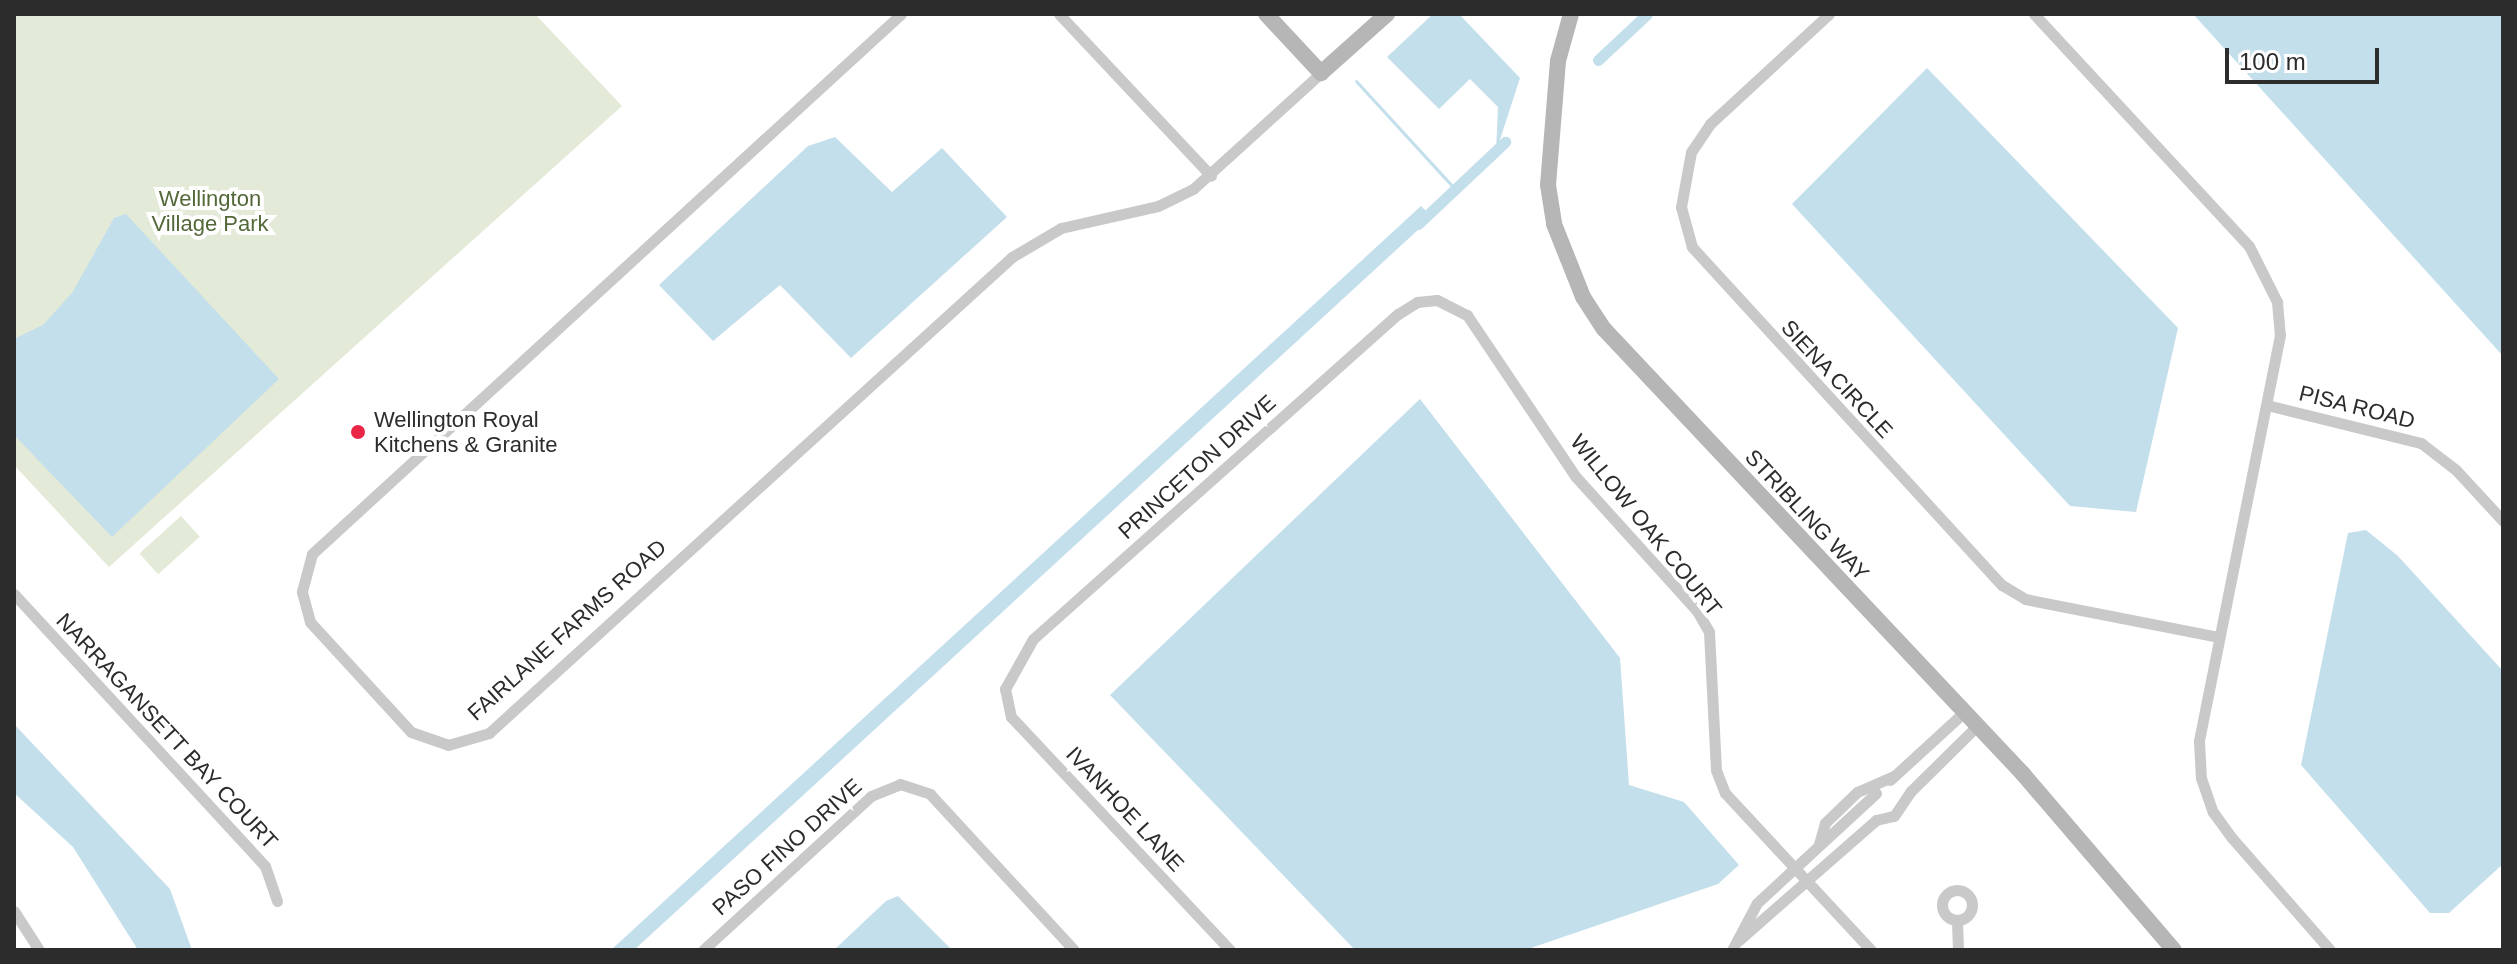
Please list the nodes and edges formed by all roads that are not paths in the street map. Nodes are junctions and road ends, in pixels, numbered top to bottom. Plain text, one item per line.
1 (901, 14) edge
2 (1059, 14) edge
3 (1266, 14) edge
4 (1387, 14) edge
5 (1562, 14) edge
6 (1571, 14) edge
7 (1829, 14) edge
8 (2034, 14) edge
9 (1561, 48) junction
10 (1321, 73) junction
11 (1211, 176) junction
12 (1437, 300) joint
13 (2267, 405) junction
14 (2503, 521) edge
15 (14, 594) edge
16 (2219, 637) junction
17 (1005, 689) joint
18 (1963, 713) junction
19 (1976, 727) junction
20 (1894, 776) junction
21 (1857, 792) junction
22 (1866, 803) junction
23 (1881, 819) junction
24 (1819, 845) junction
25 (1793, 867) junction
26 (1806, 882) junction
27 (277, 901) dead end
28 (14, 911) edge
29 (1957, 921) dead end
30 (1736, 945) edge
31 (39, 950) edge
32 (703, 950) edge
33 (1074, 950) edge
34 (1230, 950) edge
35 (1871, 950) edge
36 (1958, 950) edge
37 (2174, 950) edge
38 (2330, 950) edge

1 - 11 street, FAIRLANE FARMS ROAD
2 - 11 street
3 - 10 street
4 - 10 street, FAIRLANE FARMS ROAD
5 - 9 street, STRIBLING WAY
6 - 9 street, STRIBLING WAY
7 - 16 street, SIENA CIRCLE
8 - 13 street
9 - 18 street, STRIBLING WAY
10 - 11 street, FAIRLANE FARMS ROAD
12 - 17 street, PRINCETON DRIVE
12 - 25 street, WILLOW OAK COURT
13 - 14 street, PISA ROAD
13 - 16 street
15 - 27 street, NARRAGANSETT BAY COURT
16 - 38 street
17 - 34 street, IVANHOE LANE
18 - 19 street, STRIBLING WAY
18 - 20 street
19 - 23 street
19 - 37 street, STRIBLING WAY
20 - 21 street
20 - 22 street
21 - 22 street
21 - 24 street
22 - 23 street
22 - 24 street
23 - 26 street
24 - 25 street
25 - 26 street, WILLOW OAK COURT
25 - 30 street
26 - 30 street
26 - 35 street, WILLOW OAK COURT
28 - 31 street
29 - 36 street
32 - 33 street, PASO FINO DRIVE

